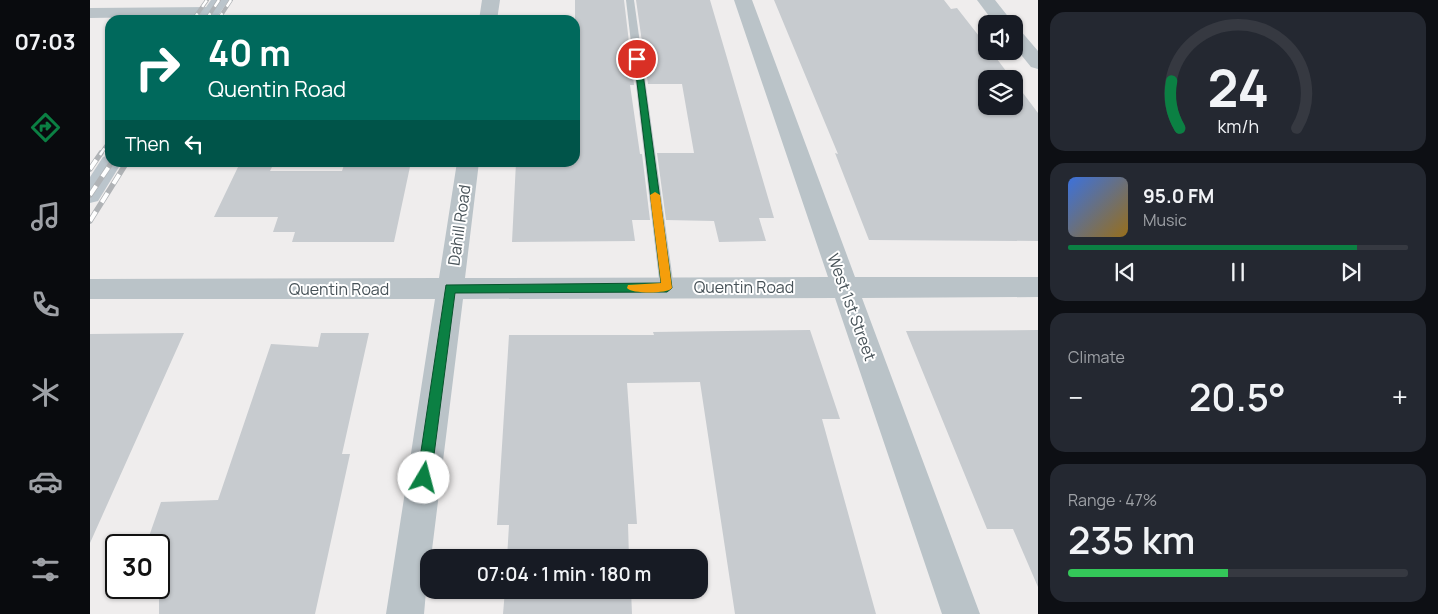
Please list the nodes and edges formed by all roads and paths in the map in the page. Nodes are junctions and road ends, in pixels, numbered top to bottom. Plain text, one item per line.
1 (491, 0) edge
2 (630, 0) edge
3 (743, 0) edge
4 (986, 0) edge
5 (212, 11) edge
6 (90, 13) edge
7 (489, 15) edge
8 (998, 15) edge
9 (1023, 45) edge
10 (1038, 63) edge
11 (109, 167) edge
12 (467, 167) edge
13 (90, 195) edge
14 (844, 287) junction
15 (1038, 287) edge
16 (450, 288) junction
17 (667, 288) junction
18 (90, 289) edge
19 (405, 614) edge
20 (960, 614) edge

1 - 7 street
2 - 17 lane
3 - 14 street, West 1st Street
4 - 8 street
5 - 6 street
9 - 10 street
11 - 13 main road
12 - 16 street, Dahill Road
14 - 15 street, Quentin Road
14 - 17 street, Quentin Road
14 - 20 street, West 1st Street
16 - 17 street, Quentin Road
16 - 18 street, Quentin Road
16 - 19 street, Dahill Road

